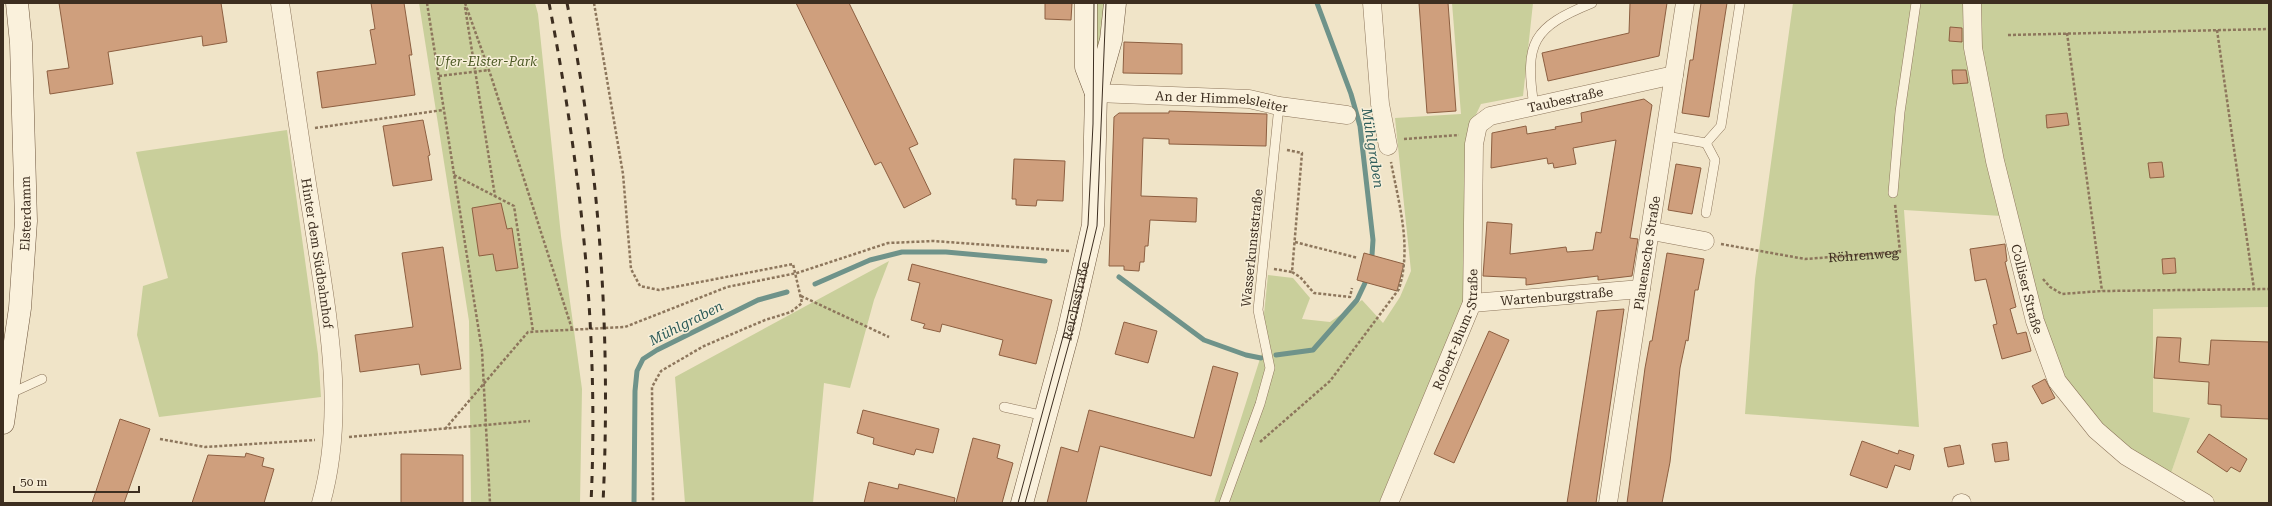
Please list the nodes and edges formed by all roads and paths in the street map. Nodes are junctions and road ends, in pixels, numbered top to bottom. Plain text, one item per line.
1 (17, 3) edge
2 (280, 3) edge
3 (427, 3) edge
4 (464, 3) edge
5 (594, 3) edge
6 (1086, 3) edge
7 (1115, 3) edge
8 (1372, 3) edge
9 (1592, 3) edge
10 (1685, 3) edge
11 (1740, 3) edge
12 (1916, 3) edge
13 (1972, 3) edge
14 (2269, 29) edge
15 (2217, 30) junction
16 (2067, 33) junction
17 (2008, 35) dead end
18 (489, 70) junction
19 (475, 72) junction
20 (1674, 75) junction
21 (439, 76) junction
22 (1096, 93) junction
23 (1279, 106) junction
24 (1534, 106) junction
25 (444, 110) junction
26 (1347, 115) dead end
27 (299, 130) junction
28 (1666, 136) junction
29 (1475, 139) junction
30 (1388, 143) junction
31 (1706, 144) junction
32 (1275, 147) junction
33 (454, 175) junction
34 (1894, 193) joint
35 (495, 196) junction
36 (1706, 213) dead end
37 (1652, 231) junction
38 (1705, 241) joint
39 (1295, 242) junction
40 (1087, 252) junction
41 (1358, 258) dead end
42 (1262, 267) junction
43 (1292, 272) junction
44 (796, 273) junction
45 (2040, 275) dead end
46 (1352, 288) dead end
47 (1641, 289) junction
48 (2254, 289) junction
49 (2269, 289) edge
50 (2102, 291) junction
51 (801, 296) junction
52 (1472, 303) junction
53 (572, 329) junction
54 (533, 331) junction
55 (889, 337) dead end
56 (42, 380) dead end
57 (483, 384) junction
58 (8, 395) junction
59 (1004, 407) dead end
60 (1045, 416) junction
61 (530, 421) dead end
62 (3, 423) edge
63 (486, 425) junction
64 (445, 429) junction
65 (160, 439) dead end
66 (332, 439) junction
67 (1259, 444) dead end
68 (321, 503) edge
69 (490, 503) edge
70 (653, 503) edge
71 (1022, 503) edge
72 (1224, 503) edge
73 (1388, 503) edge
74 (1608, 503) edge
75 (2205, 503) edge

1 - 58 main road, Elsterdamm
2 - 27 street, Hinter dem Südbahnhof
3 - 21 path
4 - 18 path
4 - 19 path
5 - 44 path
6 - 22 main road, Reichsstraße
7 - 22 main road, Reichsstraße
8 - 30 street
9 - 24 lane
10 - 20 street, Plauensche Straße
11 - 31 lane
12 - 34 lane
13 - 75 street, Colliser Straße
14 - 15 path
15 - 16 path
15 - 48 path
16 - 17 path
16 - 50 path
18 - 19 path
18 - 53 path
19 - 21 path
19 - 35 path
20 - 24 street, Taubestraße
20 - 28 street, Plauensche Straße
21 - 25 path
22 - 23 street, An der Himmelsleiter
22 - 40 main road, Reichsstraße
23 - 26 street, An der Himmelsleiter
23 - 32 lane, Wasserkunststraße
24 - 29 street, Taubestraße
25 - 27 path
25 - 33 path
27 - 66 street, Hinter dem Südbahnhof
28 - 31 lane
28 - 37 street, Plauensche Straße
29 - 30 path
29 - 52 street, Robert-Blum-Straße
30 - 67 path
31 - 36 lane
32 - 39 path
32 - 42 lane, Wasserkunststraße
33 - 35 path
33 - 57 path
34 - 38 path, Röhrenweg
35 - 54 path
37 - 38 street
37 - 47 street, Plauensche Straße
39 - 41 path
39 - 43 path
40 - 44 path
40 - 60 main road, Reichsstraße
42 - 43 path
42 - 72 lane, Wasserkunststraße
43 - 46 path
44 - 51 path
44 - 53 path
45 - 50 path
47 - 52 street, Wartenburgstraße
47 - 74 street, Plauensche Straße
48 - 49 path
48 - 50 path
51 - 55 path
51 - 70 path
52 - 73 street, Robert-Blum-Straße
53 - 54 path
54 - 57 path
56 - 58 lane
57 - 63 path
57 - 64 path
58 - 62 main road, Elsterdamm
59 - 60 lane
60 - 71 main road, Reichsstraße
61 - 63 path
63 - 64 path
63 - 69 path
64 - 66 path
65 - 66 path
66 - 68 street, Hinter dem Südbahnhof

